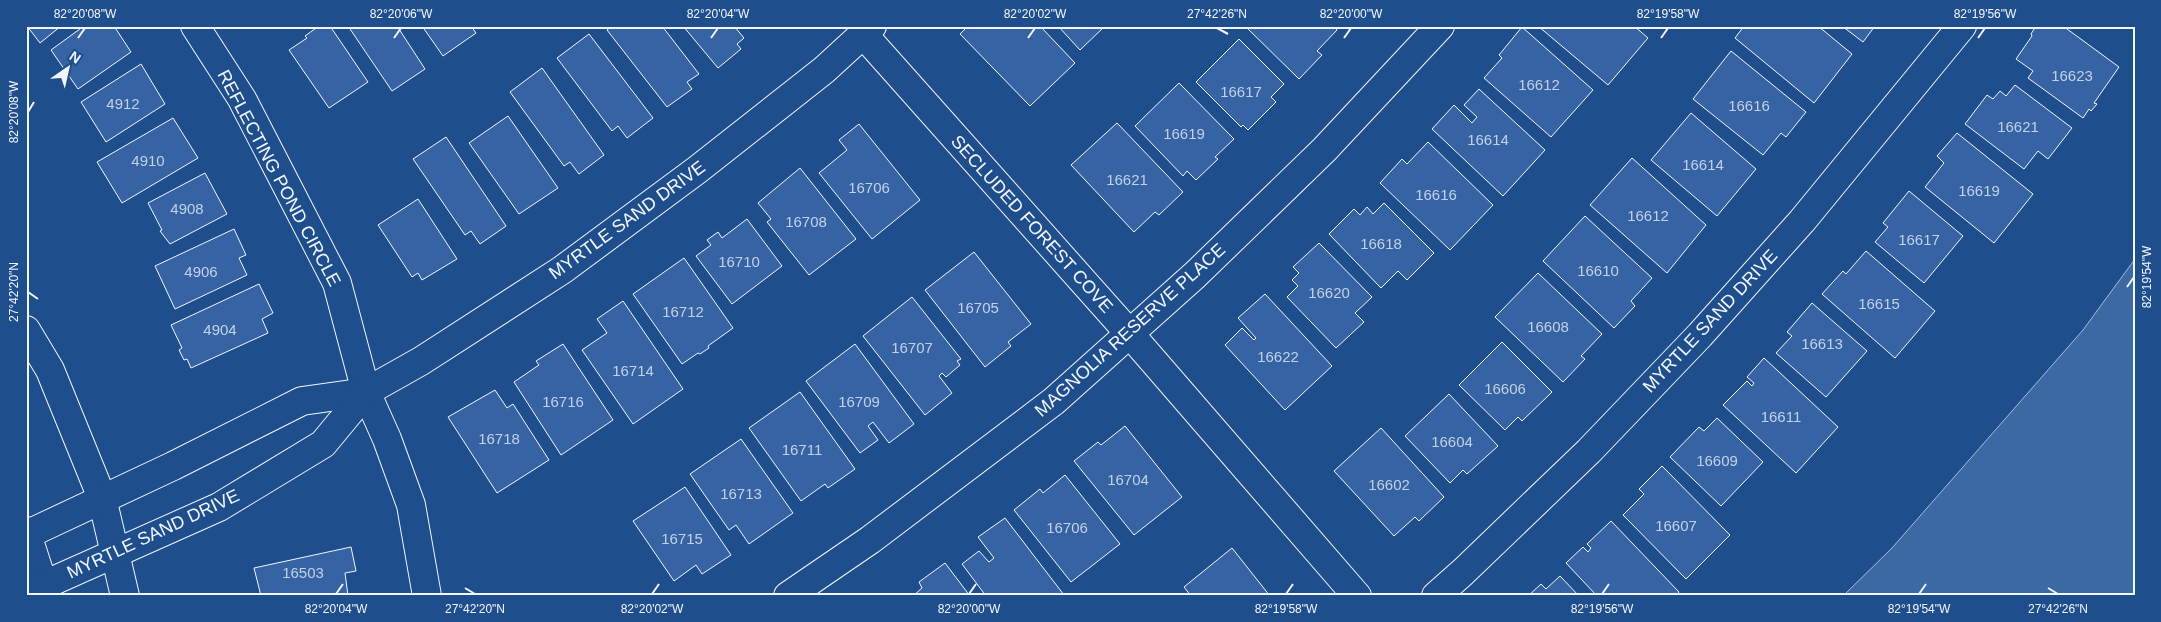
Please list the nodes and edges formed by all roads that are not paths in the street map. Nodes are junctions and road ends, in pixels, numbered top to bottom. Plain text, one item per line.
1 (1440, 26) edge
2 (1962, 26) edge
3 (200, 28) edge
4 (867, 30) edge
5 (26, 330) edge
6 (1130, 334) junction
7 (366, 392) junction
8 (102, 498) junction
9 (27, 533) edge
10 (115, 553) junction
11 (39, 591) edge
12 (125, 596) edge
13 (427, 596) edge
14 (788, 596) edge
15 (1357, 596) edge
16 (1436, 596) edge

1 - 6 street, MAGNOLIA RESERVE PLACE
2 - 16 street, MYRTLE SAND DRIVE
3 - 7 street, REFLECTING POND CIRCLE
4 - 6 street, SECLUDED FOREST COVE
4 - 7 street, MYRTLE SAND DRIVE
5 - 8 street
6 - 14 street, MAGNOLIA RESERVE PLACE
6 - 15 street, SECLUDED FOREST COVE
7 - 8 street, MYRTLE SAND DRIVE
7 - 10 street, MYRTLE SAND DRIVE
7 - 13 street
8 - 9 street, MYRTLE SAND DRIVE
8 - 10 street
9 - 11 street
10 - 11 street, MYRTLE SAND DRIVE
10 - 12 street

